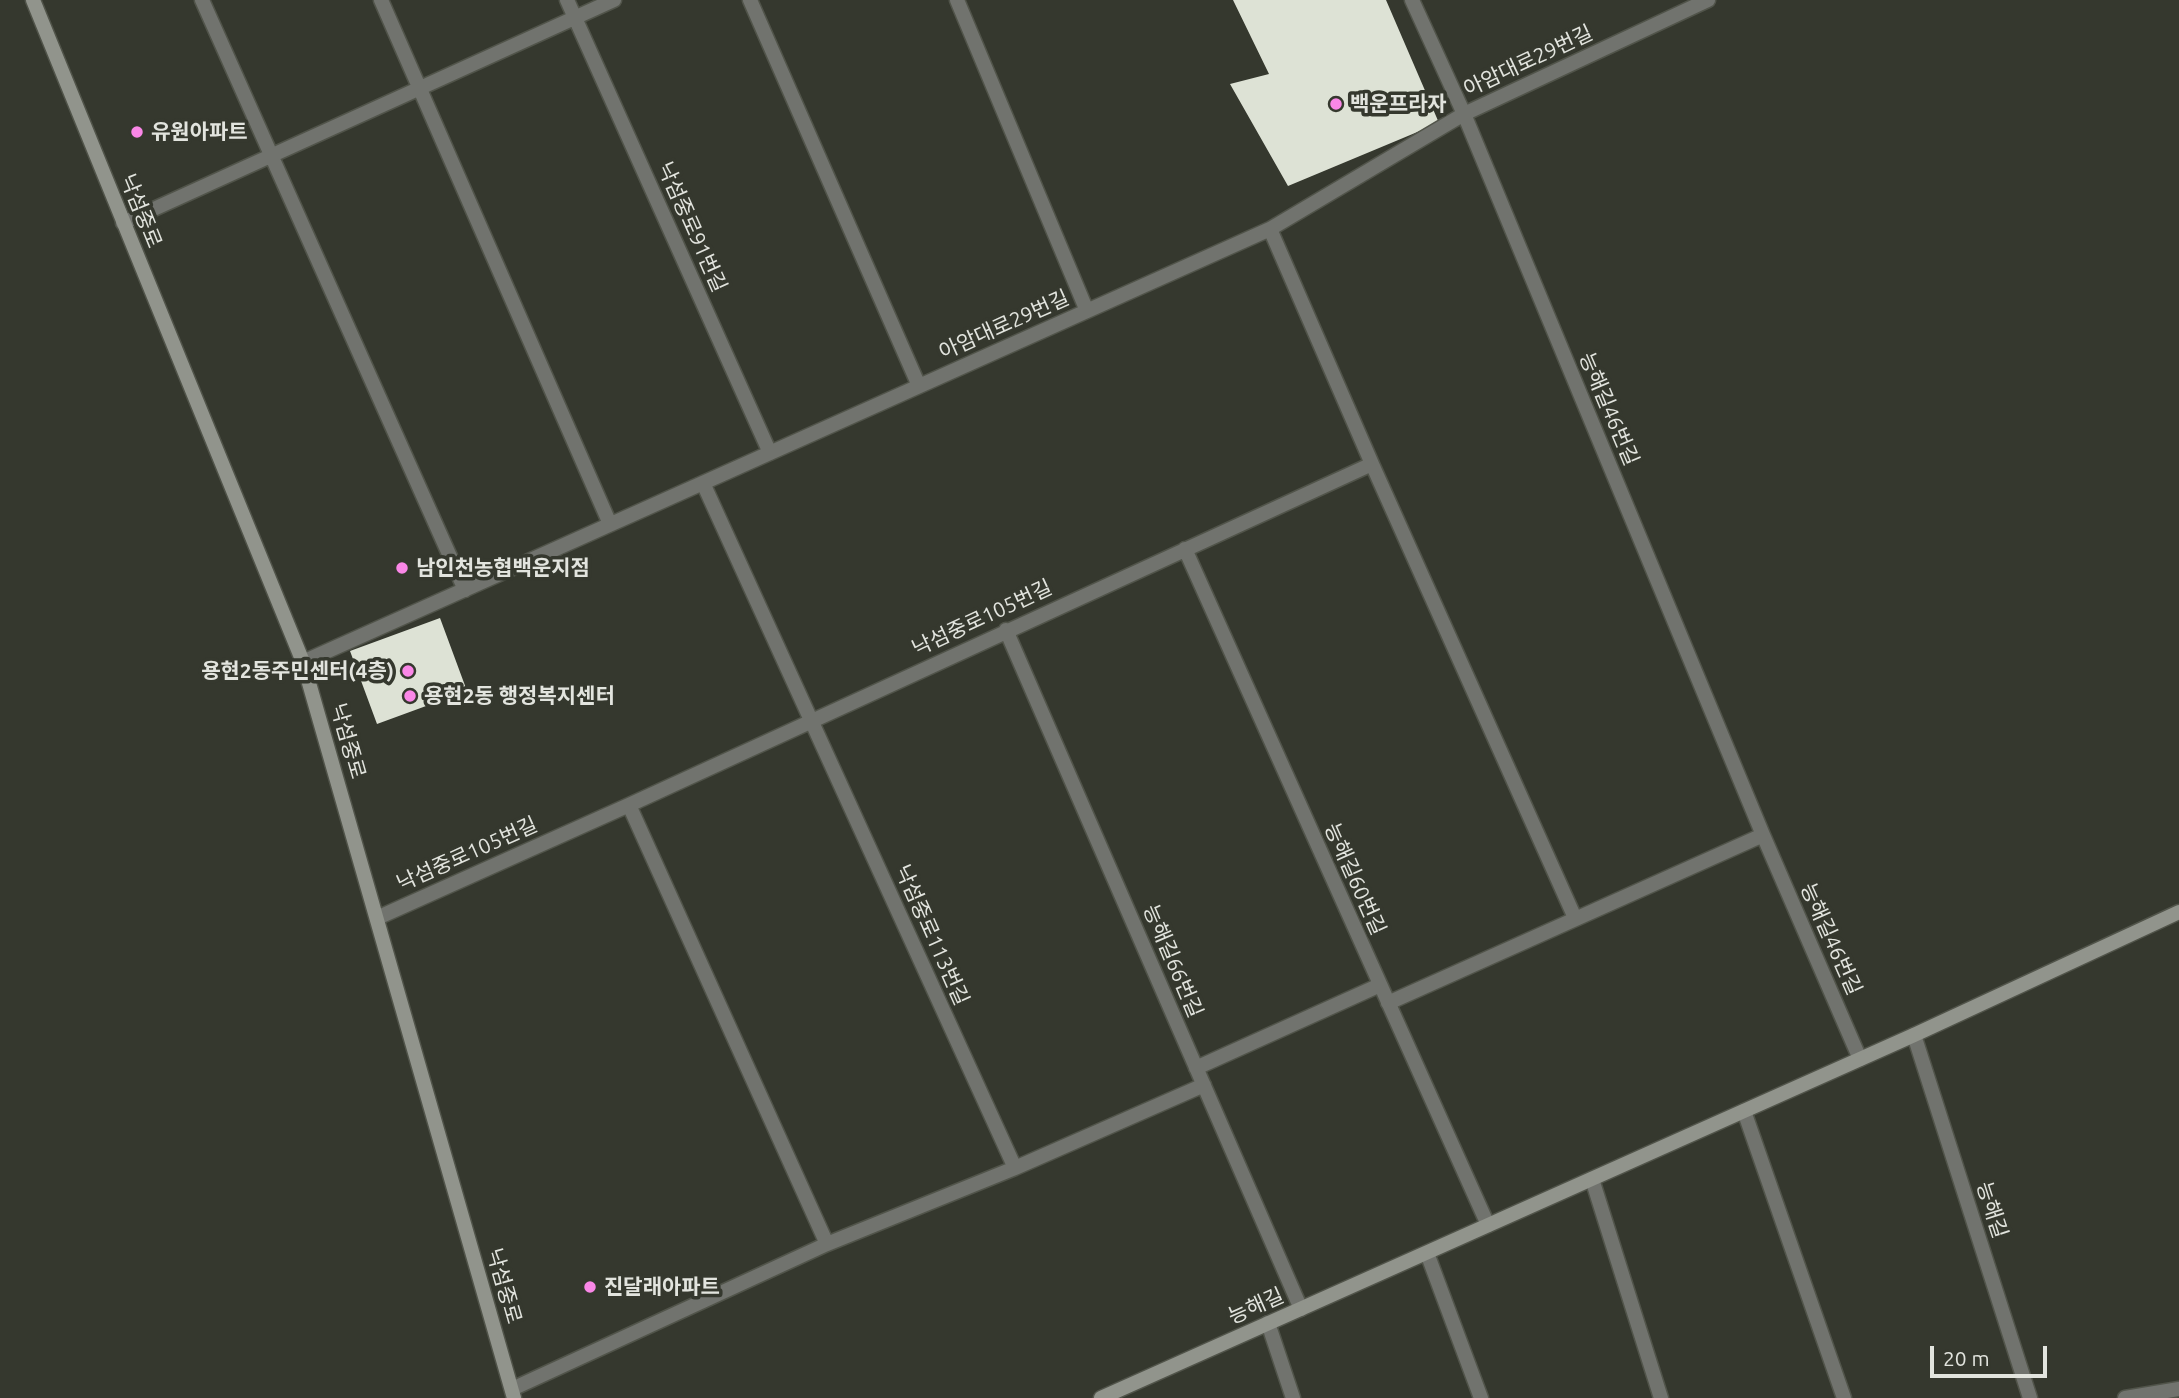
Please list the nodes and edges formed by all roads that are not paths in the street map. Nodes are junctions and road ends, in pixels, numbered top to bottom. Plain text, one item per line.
1 (33, 0) edge
2 (202, 0) edge
3 (381, 0) edge
4 (567, 0) edge
5 (614, 0) edge
6 (750, 0) edge
7 (957, 0) edge
8 (1412, 0) edge
9 (1708, 0) edge
10 (575, 18) junction
11 (420, 88) junction
12 (1464, 114) junction
13 (271, 155) junction
14 (122, 223) junction
15 (1270, 229) junction
16 (1087, 311) junction
17 (919, 386) junction
18 (770, 453) junction
19 (1372, 464) junction
20 (703, 483) junction
21 (610, 524) junction
22 (1185, 549) junction
23 (465, 590) junction
24 (1006, 630) junction
25 (303, 662) junction
26 (811, 720) junction
27 (629, 805) junction
28 (1763, 835) junction
29 (2179, 912) edge
30 (377, 918) junction
31 (1575, 918) junction
32 (1380, 985) junction
33 (1388, 1003) junction
34 (1914, 1035) junction
35 (1860, 1059) junction
36 (1196, 1068) junction
37 (1204, 1085) junction
38 (1744, 1111) junction
39 (1015, 1168) junction
40 (1592, 1179) junction
41 (1488, 1225) junction
42 (827, 1244) junction
43 (1427, 1253) junction
44 (1301, 1309) junction
45 (1268, 1324) junction
46 (2179, 1389) edge
47 (513, 1394) edge
48 (1101, 1398) edge
49 (1293, 1398) edge
50 (1481, 1398) edge
51 (1661, 1398) edge
52 (1844, 1398) edge
53 (2030, 1398) edge
54 (2125, 1398) edge

1 - 14 street, 낙섬중로
2 - 13 street
3 - 11 street
4 - 10 street, 낙섬중로91번길
5 - 10 street
6 - 17 street
7 - 16 street
8 - 12 street, 능해길46번길
9 - 12 street, 아암대로29번길
10 - 11 street
10 - 18 street, 낙섬중로91번길
11 - 13 street
11 - 21 street
12 - 15 street, 아암대로29번길
12 - 28 street, 능해길46번길
13 - 14 street
13 - 23 street
14 - 25 street, 낙섬중로
15 - 16 street, 아암대로29번길
15 - 19 street
16 - 17 street, 아암대로29번길
17 - 18 street, 아암대로29번길
18 - 20 street, 아암대로29번길
19 - 22 street, 낙섬중로105번길
19 - 31 street
20 - 21 street, 아암대로29번길
20 - 26 street, 낙섬중로113번길
21 - 23 street, 아암대로29번길
22 - 24 street, 낙섬중로105번길
22 - 32 street, 능해길60번길
23 - 25 street, 아암대로29번길
24 - 26 street, 낙섬중로105번길
24 - 36 street, 능해길66번길
25 - 30 street, 낙섬중로
26 - 27 street, 낙섬중로105번길
26 - 39 street, 낙섬중로113번길
27 - 30 street, 낙섬중로105번길
27 - 42 street
28 - 31 street
28 - 35 street, 능해길46번길
29 - 34 street, 능해길
30 - 47 street, 낙섬중로
31 - 33 street
32 - 33 street, 능해길60번길
32 - 36 street
33 - 41 street, 능해길60번길
34 - 35 street, 능해길
34 - 53 street, 능해길
35 - 38 street, 능해길
36 - 37 street, 능해길66번길
37 - 39 street
37 - 44 street, 능해길66번길
38 - 40 street, 능해길
38 - 52 street
39 - 42 street
40 - 41 street, 능해길
40 - 51 street
41 - 43 street, 능해길
42 - 47 street
43 - 44 street, 능해길
43 - 50 street
44 - 45 street, 능해길
45 - 48 street, 능해길
45 - 49 street
46 - 54 street

